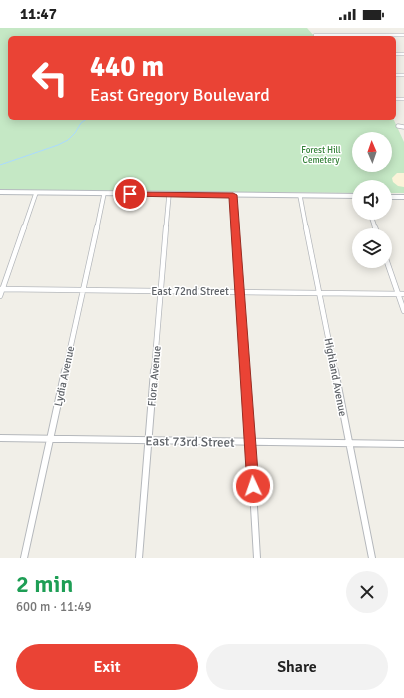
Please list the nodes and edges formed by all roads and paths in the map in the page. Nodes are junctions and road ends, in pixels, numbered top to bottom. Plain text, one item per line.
1 (315, 35) dead end
2 (404, 35) edge
3 (398, 126) dead end
4 (404, 126) edge
5 (0, 192) edge
6 (36, 193) junction
7 (104, 194) junction
8 (169, 195) junction
9 (233, 195) junction
10 (300, 196) junction
11 (352, 196) edge
12 (392, 197) edge
13 (404, 197) edge
14 (389, 268) edge
15 (1, 289) edge
16 (83, 290) junction
17 (161, 291) junction
18 (240, 292) junction
19 (319, 292) junction
20 (398, 294) junction
21 (404, 294) edge
22 (0, 296) edge
23 (404, 311) edge
24 (0, 438) edge
25 (51, 438) junction
26 (148, 440) junction
27 (251, 442) junction
28 (350, 444) junction
29 (404, 444) edge
30 (24, 558) edge
31 (139, 558) edge
32 (257, 558) edge
33 (372, 558) edge

1 - 2 street
3 - 4 street
5 - 6 main road
6 - 7 main road
6 - 15 street
7 - 8 main road
7 - 16 street, Lydia Avenue
8 - 9 main road
8 - 17 street, Flora Avenue
9 - 10 main road
9 - 18 street
10 - 11 main road
10 - 19 street, Highland Avenue
12 - 13 main road
14 - 20 street
15 - 16 street, East 72nd Street
15 - 22 street
16 - 17 street, East 72nd Street
16 - 25 street, Lydia Avenue
17 - 18 street, East 72nd Street
17 - 26 street, Flora Avenue
18 - 19 street, East 72nd Street
18 - 27 street
19 - 20 street, East 72nd Street
19 - 28 street, Highland Avenue
20 - 21 street, East 72nd Street
20 - 23 street
24 - 25 street, East 73rd Street
25 - 26 street, East 73rd Street
25 - 30 street, Lydia Avenue
26 - 27 street, East 73rd Street
26 - 31 street, Flora Avenue
27 - 28 street, East 73rd Street
27 - 32 street
28 - 29 street, East 73rd Street
28 - 33 street, Highland Avenue

